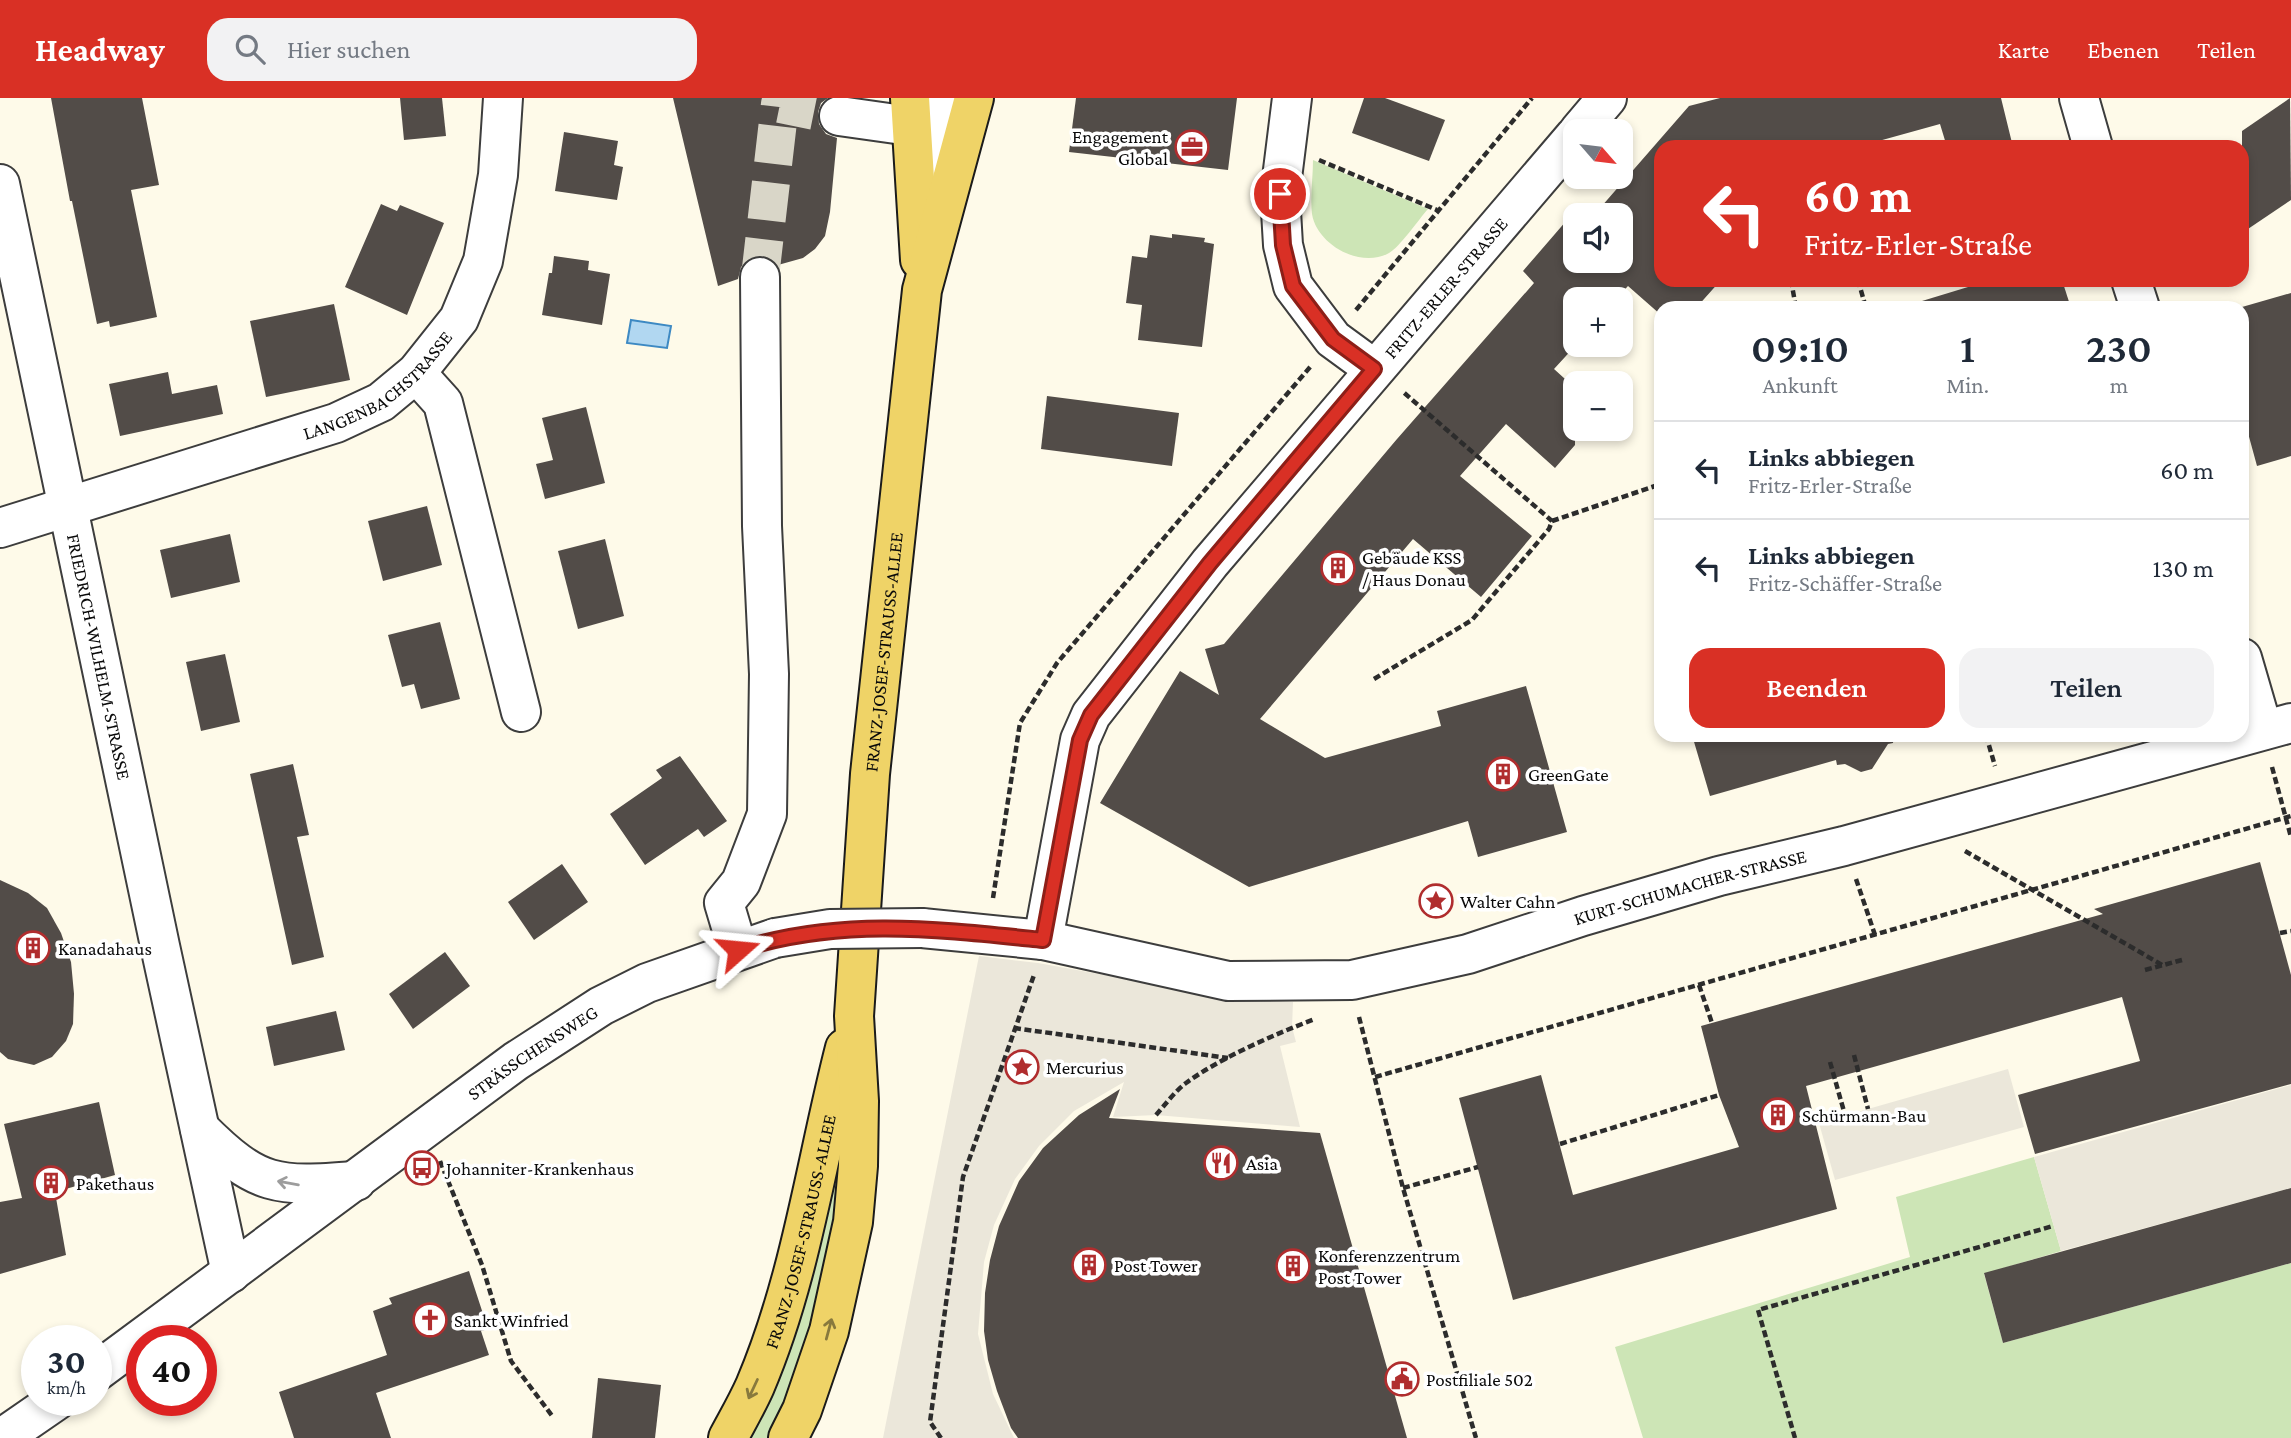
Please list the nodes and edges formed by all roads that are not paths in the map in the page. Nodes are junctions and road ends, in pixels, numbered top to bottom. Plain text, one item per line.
1 (502, 98) edge
2 (945, 98) edge
3 (974, 98) edge
4 (1292, 98) edge
5 (1607, 98) edge
6 (2079, 98) edge
7 (910, 112) edge
8 (839, 116) tunnel mouth
9 (1589, 119) edge
10 (2091, 140) edge
11 (1563, 150) edge
12 (0, 184) edge
13 (760, 277) tunnel mouth
14 (922, 290) junction
15 (1374, 369) junction
16 (416, 373) junction
17 (68, 506) junction
18 (0, 528) edge
19 (2249, 672) edge
20 (521, 712) dead end
21 (2277, 727) edge
22 (2249, 735) edge
23 (2222, 742) edge
24 (738, 950) junction
25 (1040, 952) junction
26 (854, 1016) junction
27 (200, 1129) junction
28 (356, 1181) junction
29 (231, 1273) junction
30 (112, 1359) edge
31 (34, 1416) edge
32 (2, 1438) edge
33 (727, 1438) edge
34 (788, 1438) edge

1 - 16 street, LANGENBACHSTRASSE
2 - 14 street, FRANZ-JOSEF-STRAUSS-ALLEE
3 - 14 main road, FRANZ-JOSEF-STRAUSS-ALLEE
4 - 15 street
5 - 9 street
6 - 10 street
7 - 8 street
7 - 14 main road, FRANZ-JOSEF-STRAUSS-ALLEE
11 - 15 street, FRITZ-ERLER-STRASSE
12 - 17 street, FRIEDRICH-WILHELM-STRASSE
13 - 24 street
14 - 26 main road, FRANZ-JOSEF-STRAUSS-ALLEE
15 - 25 street, FRITZ-ERLER-STRASSE
16 - 17 street, LANGENBACHSTRASSE
16 - 20 street
17 - 18 street, LANGENBACHSTRASSE
17 - 27 street, FRIEDRICH-WILHELM-STRASSE
19 - 21 street
21 - 22 street, KURT-SCHUMACHER-STRASSE
23 - 25 street, KURT-SCHUMACHER-STRASSE
24 - 25 street, STRÄSSCHENSWEG, bridge
24 - 28 street, STRÄSSCHENSWEG
26 -> 33 main road, FRANZ-JOSEF-STRAUSS-ALLEE
34 -> 26 main road, FRANZ-JOSEF-STRAUSS-ALLEE
28 -> 27 street
27 - 29 street, FRIEDRICH-WILHELM-STRASSE
28 - 29 street, STRÄSSCHENSWEG
29 - 30 street, STRÄSSCHENSWEG
31 - 32 street

